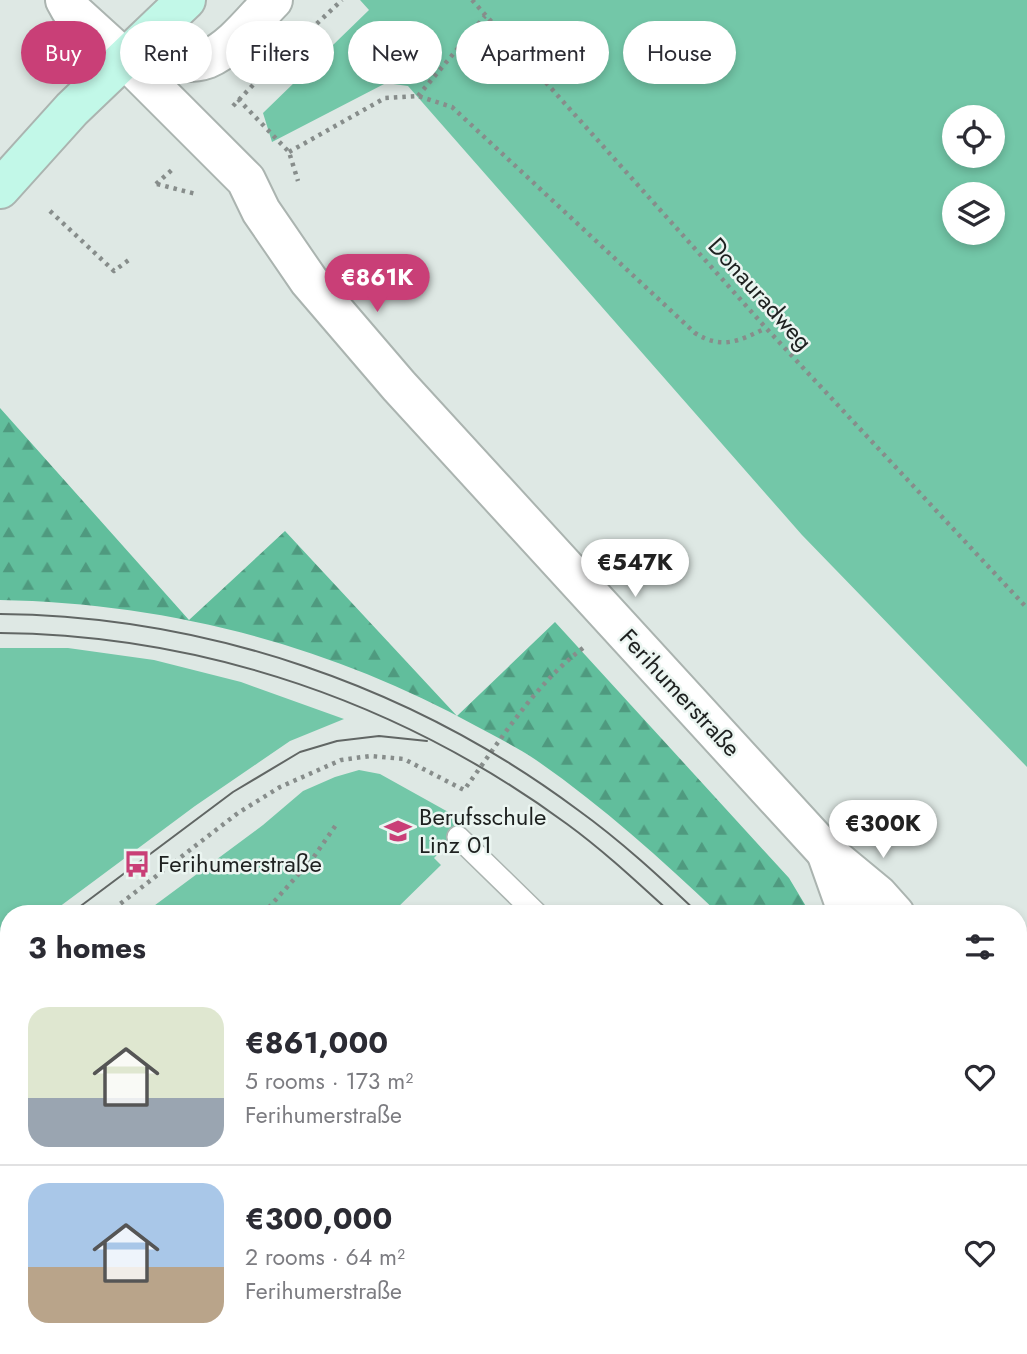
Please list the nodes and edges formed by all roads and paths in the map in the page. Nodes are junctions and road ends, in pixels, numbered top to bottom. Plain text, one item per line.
1 (65, 0) edge
2 (186, 0) edge
3 (273, 0) edge
4 (472, 0) edge
5 (485, 15) junction
6 (164, 21) edge
7 (120, 54) edge
8 (212, 56) edge
9 (120, 62) edge
10 (150, 84) edge
11 (418, 96) junction
12 (238, 99) dead end
13 (0, 189) edge
14 (50, 211) dead end
15 (130, 259) dead end
16 (766, 328) junction
17 (1027, 608) edge
18 (619, 626) junction
19 (338, 822) dead end
20 (458, 837) dead end
21 (827, 852) junction
22 (119, 905) edge
23 (270, 905) edge
24 (528, 905) edge
25 (845, 905) edge
26 (887, 905) edge

1 - 7 street, Ferihumerstraße
2 - 6 main road
3 - 8 street
4 - 5 path, Donauradweg
5 - 11 path
5 - 16 path, Donauradweg
9 - 13 main road
10 - 18 street, Ferihumerstraße
11 - 12 path
11 - 16 path
14 - 15 path
16 - 17 path, Donauradweg
18 - 21 street, Ferihumerstraße
18 - 22 path
19 - 23 path
20 - 24 lane
21 - 25 street, Ferihumerstraße
21 - 26 street, Ferihumerstraße

